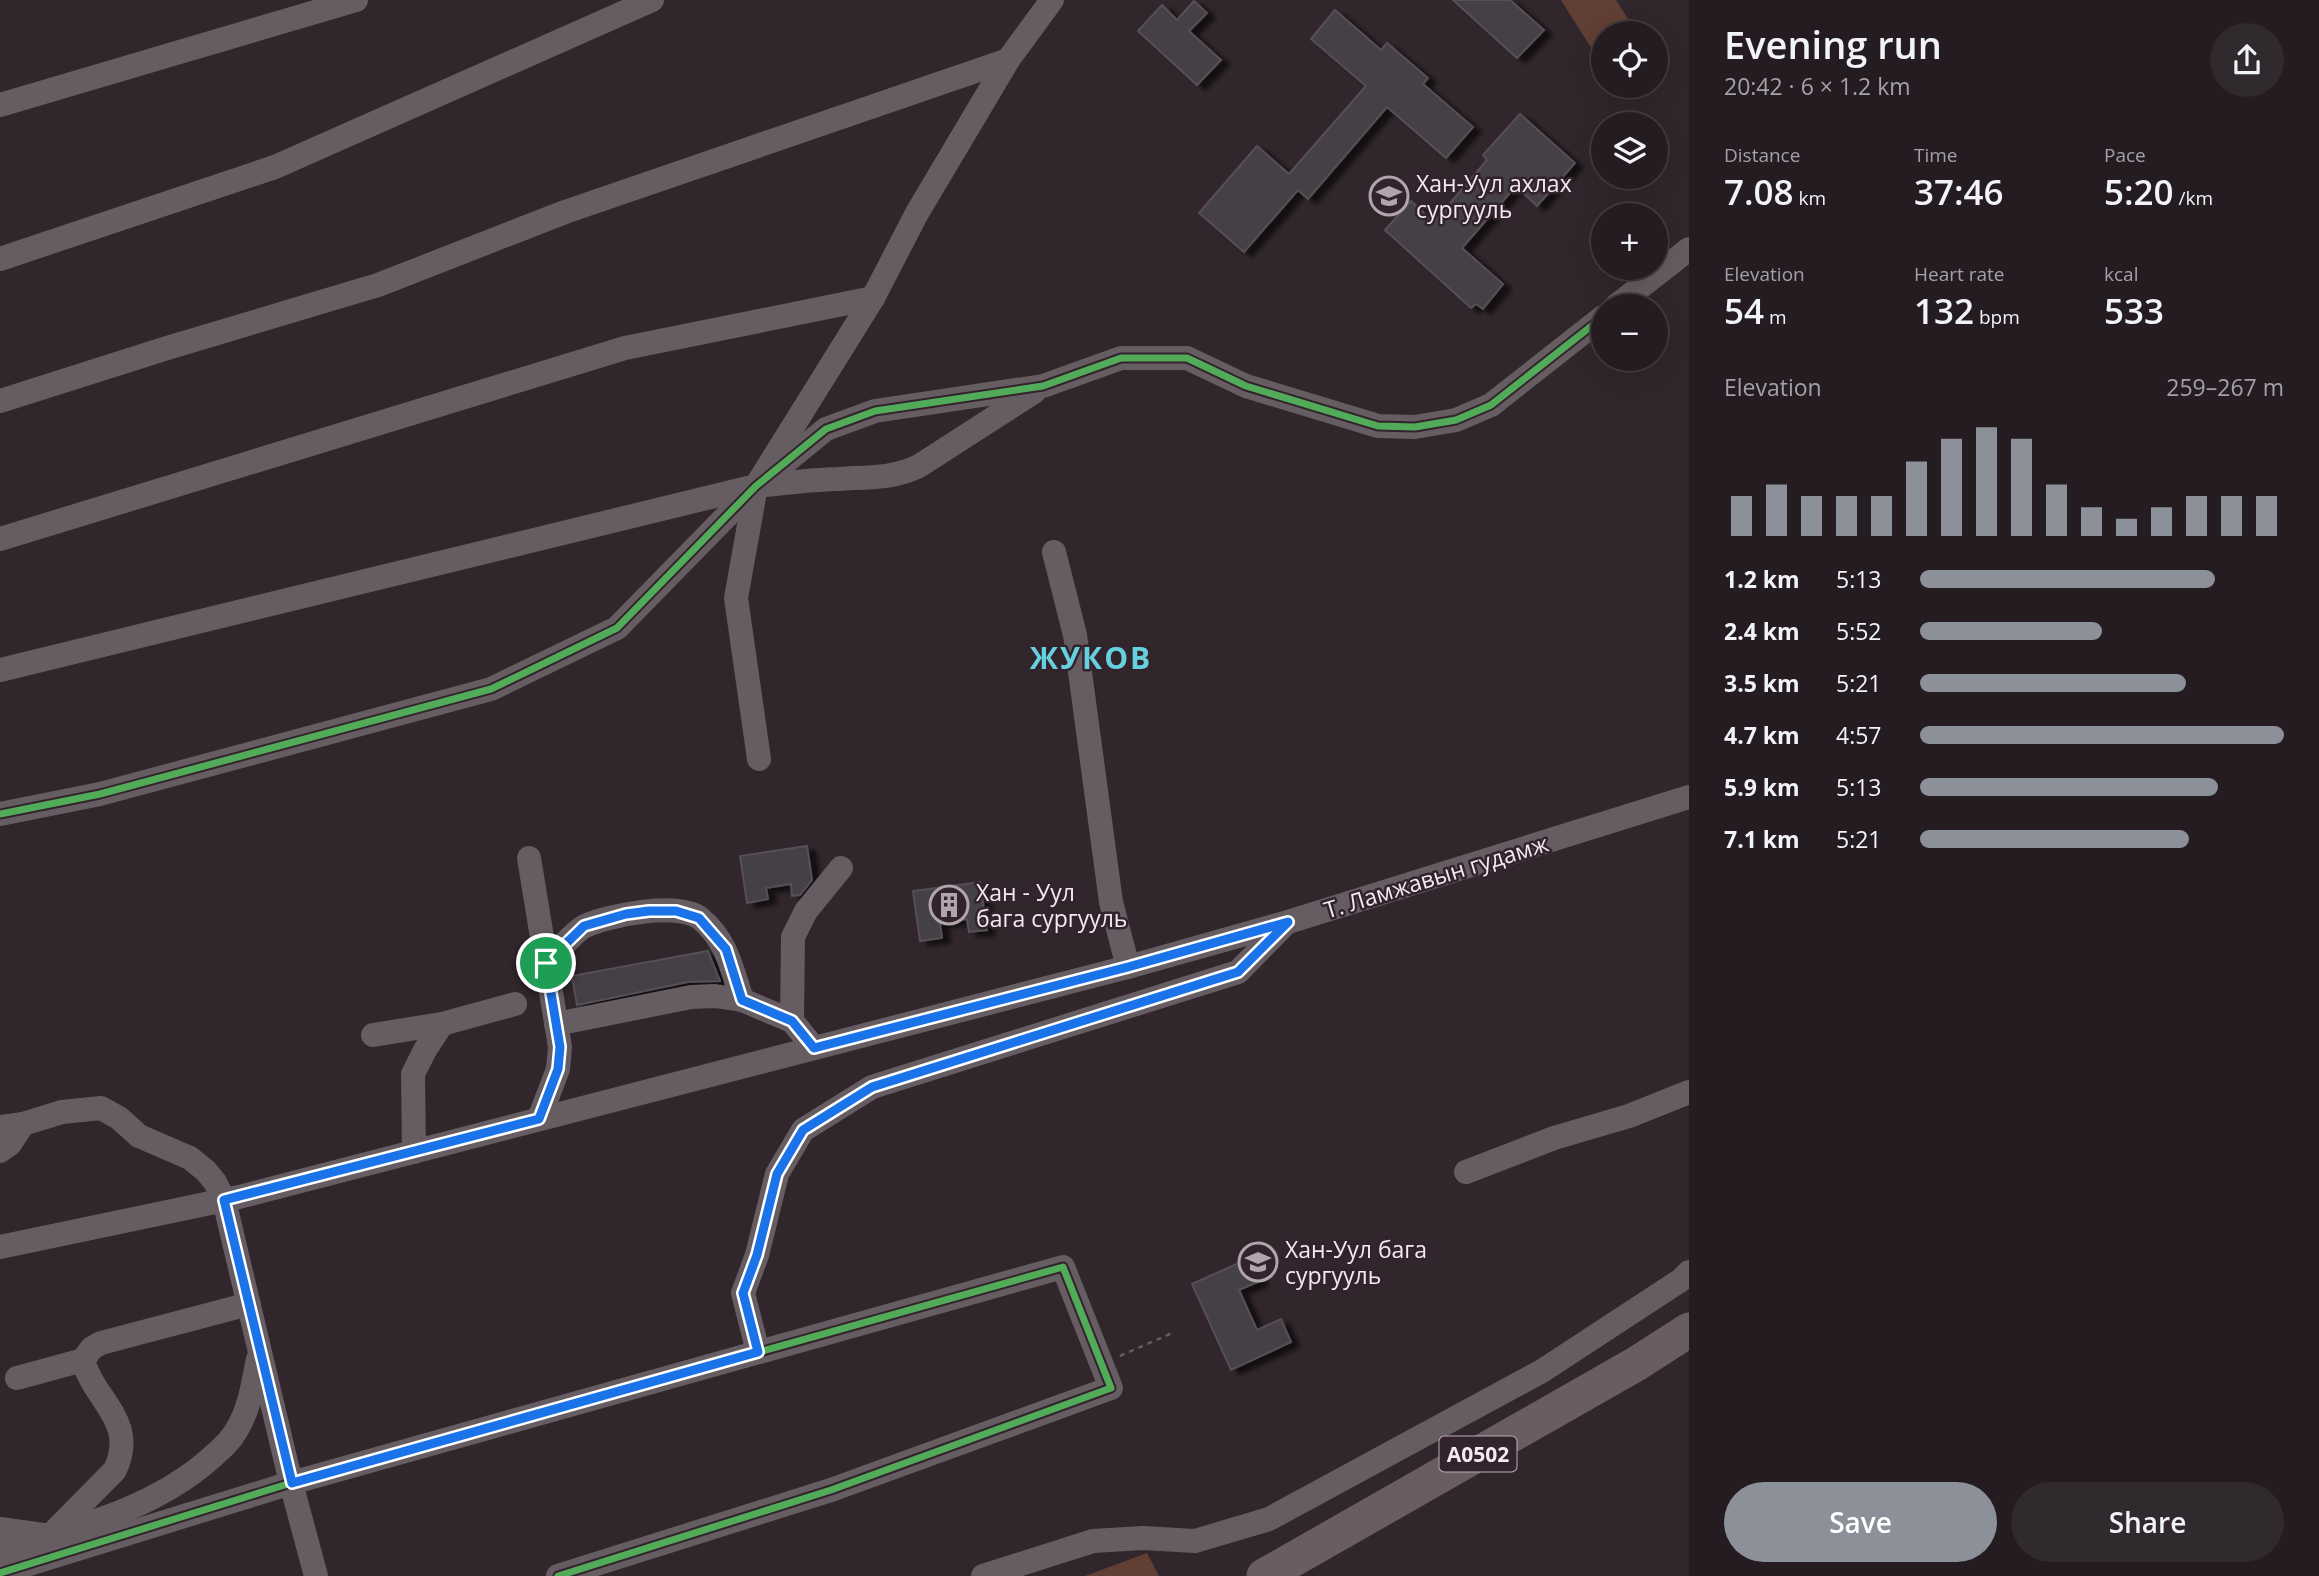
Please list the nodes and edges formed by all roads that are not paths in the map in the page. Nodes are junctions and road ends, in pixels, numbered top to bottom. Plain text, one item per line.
1 (356, 0) edge
2 (652, 0) edge
3 (1048, 2) edge
4 (1008, 60) junction
5 (0, 104) edge
6 (1689, 249) edge
7 (0, 259) edge
8 (1631, 294) edge
9 (873, 298) junction
10 (1591, 326) edge
11 (1043, 386) junction
12 (0, 401) edge
13 (756, 485) junction
14 (0, 539) edge
15 (1054, 552) dead end
16 (0, 670) edge
17 (759, 759) dead end
18 (1689, 797) edge
19 (0, 814) edge
20 (529, 858) dead end
21 (841, 868) dead end
22 (1288, 922) junction
23 (546, 963) junction
24 (1128, 967) junction
25 (742, 1000) junction
26 (515, 1004) dead end
27 (792, 1021) junction
28 (442, 1024) junction
29 (556, 1024) junction
30 (373, 1035) dead end
31 (814, 1048) junction
32 (1689, 1092) edge
33 (539, 1119) junction
34 (12, 1126) edge
35 (0, 1151) edge
36 (414, 1152) junction
37 (1466, 1172) dead end
38 (224, 1200) junction
39 (0, 1247) edge
40 (1689, 1272) edge
41 (249, 1304) junction
42 (1689, 1329) edge
43 (260, 1350) junction
44 (758, 1352) junction
45 (83, 1360) junction
46 (17, 1378) dead end
47 (292, 1483) junction
48 (0, 1530) edge
49 (50, 1536) junction
50 (0, 1550) edge
51 (0, 1573) edge
52 (316, 1576) edge
53 (558, 1576) edge
54 (983, 1576) edge
55 (1264, 1576) edge

1 - 5 street
2 - 7 street
3 - 4 street
4 - 9 street
4 - 12 street
6 - 8 street
9 - 13 street
9 - 14 street
10 - 11 street
11 - 13 street
11 - 13 street
13 - 16 street
13 - 17 street
13 - 19 street
15 - 24 street
18 - 22 street, Т. Ламжавын гудамж
20 - 23 street
21 - 27 street
22 - 24 street, Т. Ламжавын гудамж
22 - 44 street
23 - 25 street
23 - 29 street
24 - 31 street, Т. Ламжавын гудамж
25 - 27 street
25 - 29 street
26 - 28 street
27 - 31 street
28 - 30 street
28 - 36 street
29 - 33 street
31 - 33 street, Т. Ламжавын гудамж
32 - 37 street
33 - 36 street, Т. Ламжавын гудамж
34 - 35 street
34 - 38 street
36 - 38 street, Т. Ламжавын гудамж
38 - 39 street, Т. Ламжавын гудамж
38 - 41 street
40 - 54 street
41 - 43 street
41 - 45 street
42 - 55 highway, A0502
43 - 47 street
43 - 49 street
44 - 47 street
44 - 53 street
45 - 46 street
45 - 49 street
47 - 51 street
47 - 52 street
48 - 49 street
49 - 50 street

